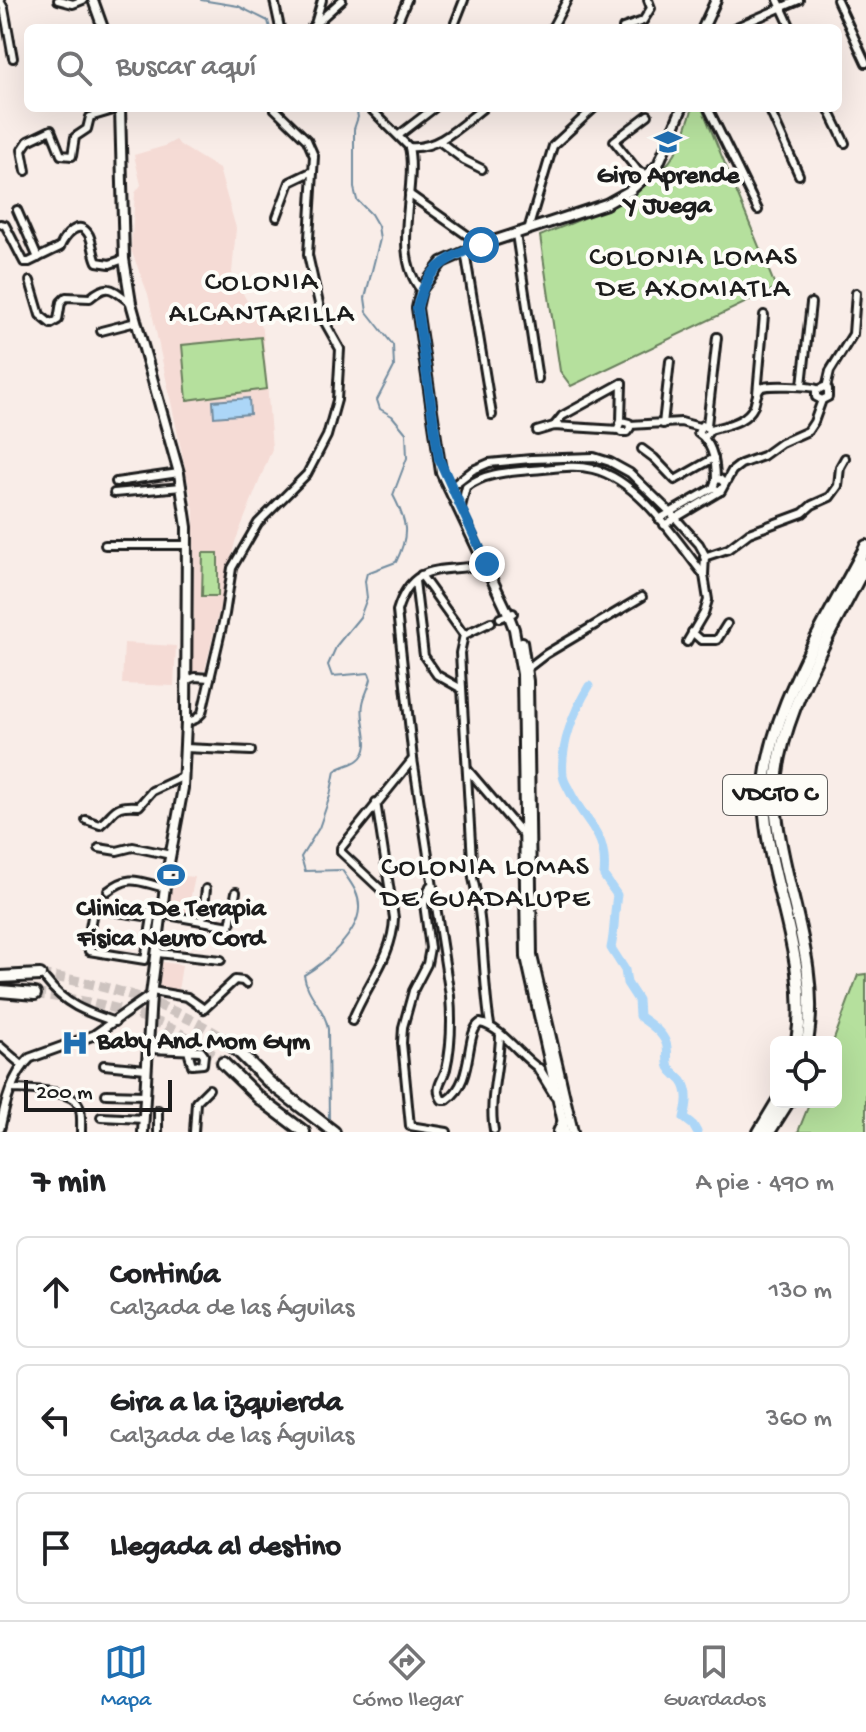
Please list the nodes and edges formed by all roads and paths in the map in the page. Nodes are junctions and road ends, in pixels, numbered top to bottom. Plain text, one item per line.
1 (58, 0) edge
2 (83, 0) edge
3 (93, 0) edge
4 (274, 0) edge
5 (322, 0) edge
6 (342, 0) edge
7 (407, 0) edge
8 (464, 0) edge
9 (567, 0) edge
10 (648, 0) edge
11 (716, 0) edge
12 (799, 0) edge
13 (837, 0) edge
14 (0, 1) edge
15 (779, 4) edge
16 (102, 24) edge
17 (279, 24) edge
18 (314, 24) edge
19 (315, 24) edge
20 (397, 24) edge
21 (455, 24) edge
22 (554, 24) edge
23 (634, 24) edge
24 (705, 24) edge
25 (742, 24) edge
26 (789, 24) edge
27 (13, 58) dead end
28 (866, 63) edge
29 (111, 112) edge
30 (120, 112) edge
31 (278, 112) edge
32 (374, 112) edge
33 (417, 112) edge
34 (429, 112) edge
35 (478, 112) edge
36 (590, 112) edge
37 (680, 112) edge
38 (710, 112) edge
39 (771, 112) edge
40 (830, 112) edge
41 (648, 115) dead end
42 (420, 119) junction
43 (399, 135) junction
44 (439, 141) junction
45 (845, 143) dead end
46 (409, 147) junction
47 (482, 169) dead end
48 (26, 171) dead end
49 (313, 171) junction
50 (648, 175) junction
51 (799, 175) dead end
52 (408, 194) junction
53 (17, 210) dead end
54 (758, 210) dead end
55 (277, 217) dead end
56 (0, 224) edge
57 (528, 230) junction
58 (516, 234) junction
59 (481, 245) junction
60 (465, 251) junction
61 (38, 258) junction
62 (124, 259) junction
63 (30, 281) dead end
64 (421, 290) junction
65 (856, 293) dead end
66 (131, 303) junction
67 (811, 303) dead end
68 (764, 315) dead end
69 (136, 322) junction
70 (101, 331) dead end
71 (717, 337) dead end
72 (670, 361) dead end
73 (538, 379) dead end
74 (802, 385) junction
75 (826, 388) junction
76 (817, 389) junction
77 (757, 394) junction
78 (822, 400) junction
79 (492, 415) dead end
80 (621, 421) junction
81 (663, 424) junction
82 (630, 425) junction
83 (554, 426) junction
84 (705, 427) junction
85 (619, 430) junction
86 (537, 431) dead end
87 (642, 449) dead end
88 (714, 458) junction
89 (845, 458) dead end
90 (439, 459) junction
91 (179, 473) junction
92 (461, 479) junction
93 (116, 482) dead end
94 (715, 484) junction
95 (182, 487) junction
96 (451, 487) junction
97 (466, 487) junction
98 (723, 487) junction
99 (114, 493) dead end
100 (461, 507) junction
101 (669, 511) junction
102 (678, 513) junction
103 (661, 522) junction
104 (866, 534) edge
105 (699, 544) junction
106 (105, 545) dead end
107 (186, 545) junction
108 (866, 546) edge
109 (688, 554) junction
110 (705, 555) junction
111 (694, 563) junction
112 (866, 564) edge
113 (486, 565) junction
114 (421, 575) junction
115 (704, 575) junction
116 (849, 579) junction
117 (415, 581) junction
118 (642, 597) dead end
119 (491, 622) dead end
120 (727, 624) dead end
121 (692, 632) junction
122 (464, 635) junction
123 (687, 642) dead end
124 (524, 671) junction
125 (210, 678) junction
126 (185, 681) junction
127 (460, 688) junction
128 (186, 723) junction
129 (185, 748) junction
130 (251, 751) dead end
131 (413, 759) junction
132 (467, 769) junction
133 (184, 776) junction
134 (376, 802) junction
135 (86, 820) dead end
136 (526, 838) junction
137 (99, 848) dead end
138 (171, 855) junction
139 (432, 882) junction
140 (165, 888) junction
141 (206, 889) dead end
142 (108, 891) dead end
143 (236, 892) dead end
144 (391, 899) junction
145 (129, 908) dead end
146 (163, 915) junction
147 (202, 921) junction
148 (148, 946) junction
149 (159, 950) junction
150 (221, 960) dead end
151 (0, 977) edge
152 (43, 978) joint
153 (246, 984) dead end
154 (0, 991) edge
155 (152, 993) junction
156 (35, 994) tunnel mouth
157 (352, 1021) dead end
158 (115, 1022) junction
159 (490, 1025) junction
160 (500, 1034) junction
161 (797, 1036) edge
162 (808, 1036) edge
163 (228, 1041) tunnel mouth
164 (0, 1046) edge
165 (148, 1049) junction
166 (188, 1051) dead end
167 (223, 1063) tunnel mouth
168 (22, 1065) junction
169 (104, 1065) dead end
170 (146, 1069) junction
171 (539, 1069) junction
172 (555, 1072) junction
173 (12, 1089) junction
174 (209, 1089) dead end
175 (106, 1094) dead end
176 (145, 1095) junction
177 (557, 1098) junction
178 (773, 1108) edge
179 (784, 1108) edge
180 (158, 1110) dead end
181 (101, 1117) dead end
182 (144, 1119) junction
183 (0, 1128) edge
184 (562, 1129) edge
185 (494, 1130) edge
186 (81, 1132) edge
187 (143, 1132) edge
188 (158, 1132) edge
189 (194, 1132) edge
190 (304, 1132) edge
191 (334, 1132) edge
192 (447, 1132) edge
193 (573, 1132) edge
194 (759, 1132) edge
195 (769, 1132) edge

1 - 2 street
3 - 16 main road
4 - 17 street
5 - 18 street
6 - 19 street
7 - 20 street
8 - 21 street
9 - 22 street
10 - 23 street
11 - 24 main road
12 - 15 street
13 - 28 street
14 - 27 street
15 - 25 street
15 - 26 street
29 - 48 street
30 - 62 main road
31 - 49 street
32 - 43 street
33 - 42 street
34 - 42 street
35 - 44 street
36 - 57 street
37 - 50 main road
38 - 54 street
39 - 51 street
40 - 45 street
41 - 50 street
42 - 43 street
43 - 46 street
44 - 46 street
44 - 47 street
46 - 52 street
49 - 55 street
49 - 125 street
50 - 57 main road
52 - 59 street
52 - 64 street
53 - 61 street
56 - 61 street
57 - 58 main road
58 - 59 main road
58 - 73 street
59 - 60 main road
60 - 64 main road
60 - 79 street
61 - 62 street
62 - 66 main road
63 - 66 street
64 - 90 main road
65 - 75 street
66 - 69 main road
67 - 74 street
68 - 77 street
69 - 70 street
69 - 91 main road
71 - 84 street
72 - 81 street
74 - 76 street
74 - 77 street
75 - 76 street
75 - 78 street
76 - 78 street
77 - 84 street
78 - 98 street
80 - 82 street
80 - 83 street
80 - 85 street
81 - 82 street
81 - 84 street
82 - 85 street
83 - 85 street
83 - 86 street
84 - 88 street
87 - 88 street
88 - 94 street
89 - 110 street
90 - 96 main road
90 - 113 main road
91 - 93 street
91 - 95 main road
92 - 96 street
92 - 97 street
92 - 101 street
94 - 98 street
94 - 102 street
95 - 99 street
95 - 107 main road
96 - 100 main road
97 - 100 street
97 - 103 street
98 - 102 street
100 - 113 main road
101 - 102 street
101 - 103 street
102 - 103 street
102 - 105 street
103 - 109 street
104 - 116 highway
105 - 109 street
105 - 110 street
106 - 107 street
107 - 126 main road
108 - 116 highway, VDCTO C
109 - 111 street
110 - 111 street
110 - 115 street
111 - 115 street
112 - 162 highway, VDCTO C
113 - 114 street
113 - 124 main road
114 - 117 street
114 - 122 street
115 - 121 street
116 - 161 highway, VDCTO C
117 - 127 street
117 - 131 street
118 - 124 street
119 - 122 street
120 - 121 street
121 - 123 street
122 - 127 street
124 - 136 main road
125 - 126 street
125 - 128 street
126 - 128 main road
127 - 132 street
128 - 129 main road
129 - 130 street
129 - 133 main road
131 - 134 street
131 - 139 street
132 - 136 street
132 - 159 street
133 - 135 street
133 - 138 main road
134 - 144 street
134 - 144 street
136 - 172 main road
137 - 138 street
138 - 140 main road
139 - 159 street
139 - 192 street
140 - 142 street
140 - 146 main road
141 - 147 street
143 - 147 street
144 - 157 street
145 - 146 street
146 - 147 street
146 - 149 main road
148 - 148 street
148 - 149 street
149 - 150 street
149 - 155 main road
151 - 152 highway
152 - 158 street
153 - 155 street
154 - 156 highway
155 - 158 street
155 - 165 main road
158 - 168 street
159 - 160 street
160 - 171 street
160 - 185 street
163 - 191 highway
164 - 168 street
165 - 166 street
165 - 170 main road
167 - 190 highway
168 - 173 street
169 - 170 street
170 - 176 main road
171 - 172 street
171 - 177 main road
172 - 177 main road
172 - 193 main road
173 - 183 street
173 - 186 street
174 - 189 street
175 - 176 street
176 - 182 main road
177 - 184 main road
178 - 194 highway
179 - 195 highway
180 - 188 street
181 - 182 street
182 - 187 main road

